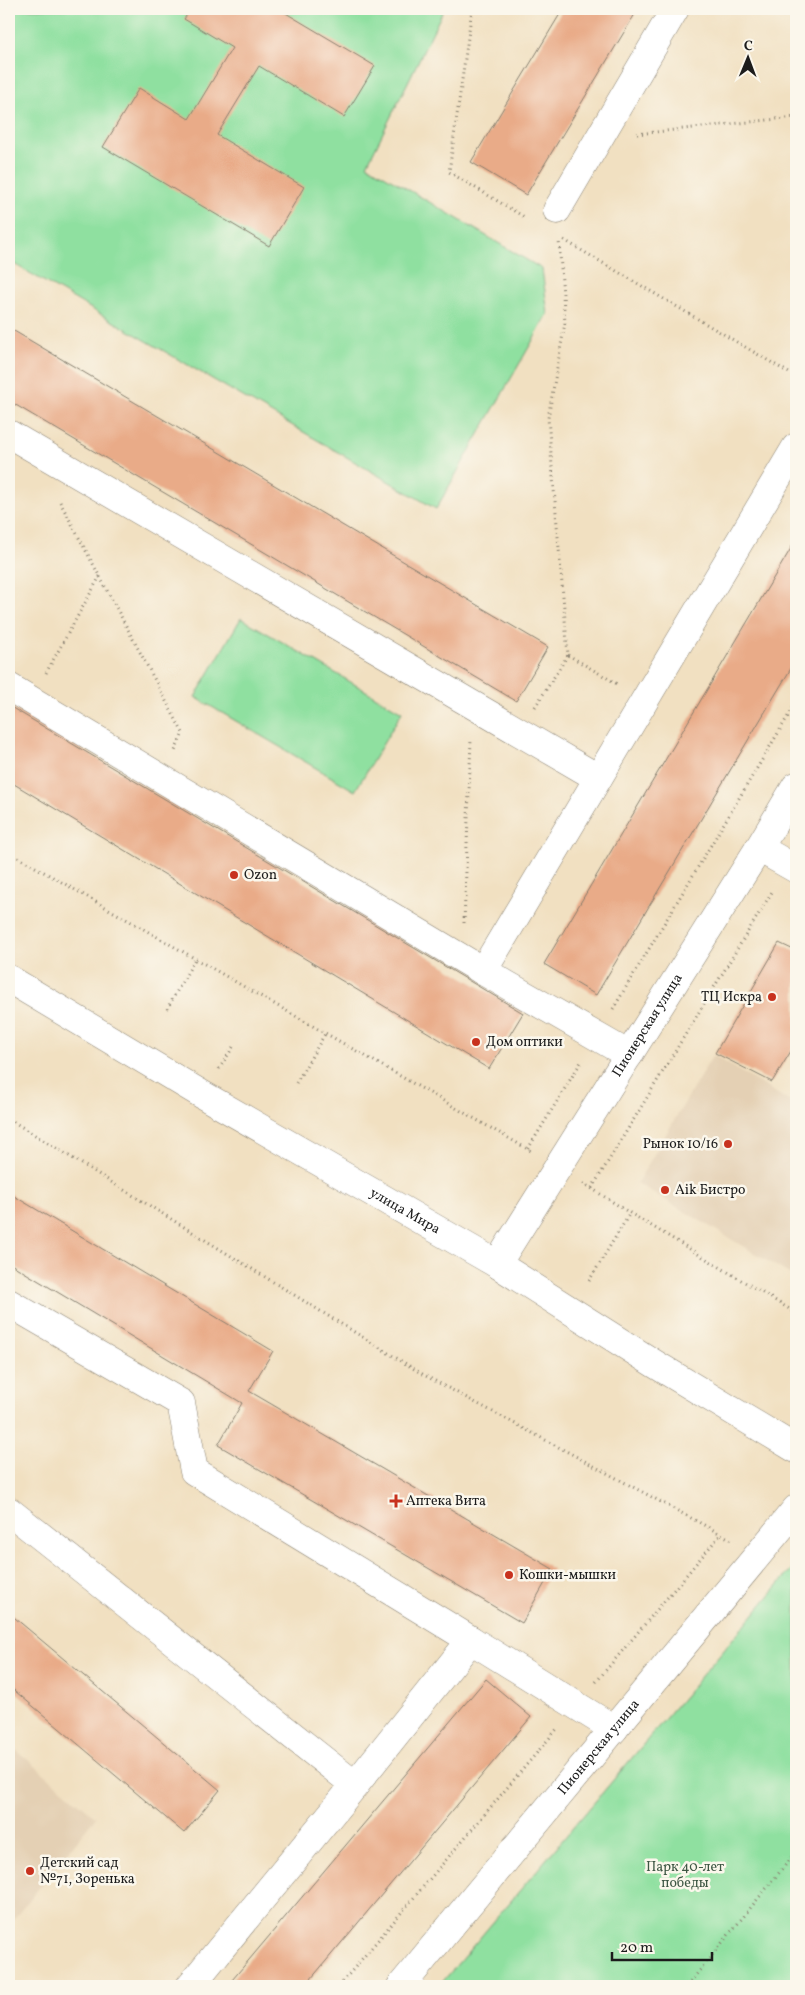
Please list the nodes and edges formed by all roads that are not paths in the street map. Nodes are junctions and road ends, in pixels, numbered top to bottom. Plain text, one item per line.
1 (675, 9) edge
2 (557, 210) road end
3 (9, 434) edge
4 (796, 447) edge
5 (9, 687) edge
6 (598, 778) junction
7 (796, 786) edge
8 (759, 848) junction
9 (792, 866) edge
10 (473, 965) junction
11 (9, 979) edge
12 (629, 1054) junction
13 (497, 1264) junction
14 (9, 1303) edge
15 (796, 1449) edge
16 (796, 1509) edge
17 (9, 1511) edge
18 (471, 1640) junction
19 (614, 1729) junction
20 (355, 1785) junction
21 (190, 1986) edge
22 (401, 1986) edge

1 - 2 street
3 - 6 street
4 - 6 street
5 - 10 street
6 - 10 street
7 - 8 street, Пионерская улица
8 - 9 street
8 - 12 street, Пионерская улица
10 - 12 street
11 - 13 street, улица Мира
12 - 13 street, Пионерская улица
13 - 15 street, улица Мира
14 - 18 street
16 - 19 street, Пионерская улица
17 - 20 street
18 - 19 street
18 - 20 street
19 - 22 street, Пионерская улица
20 - 21 street

